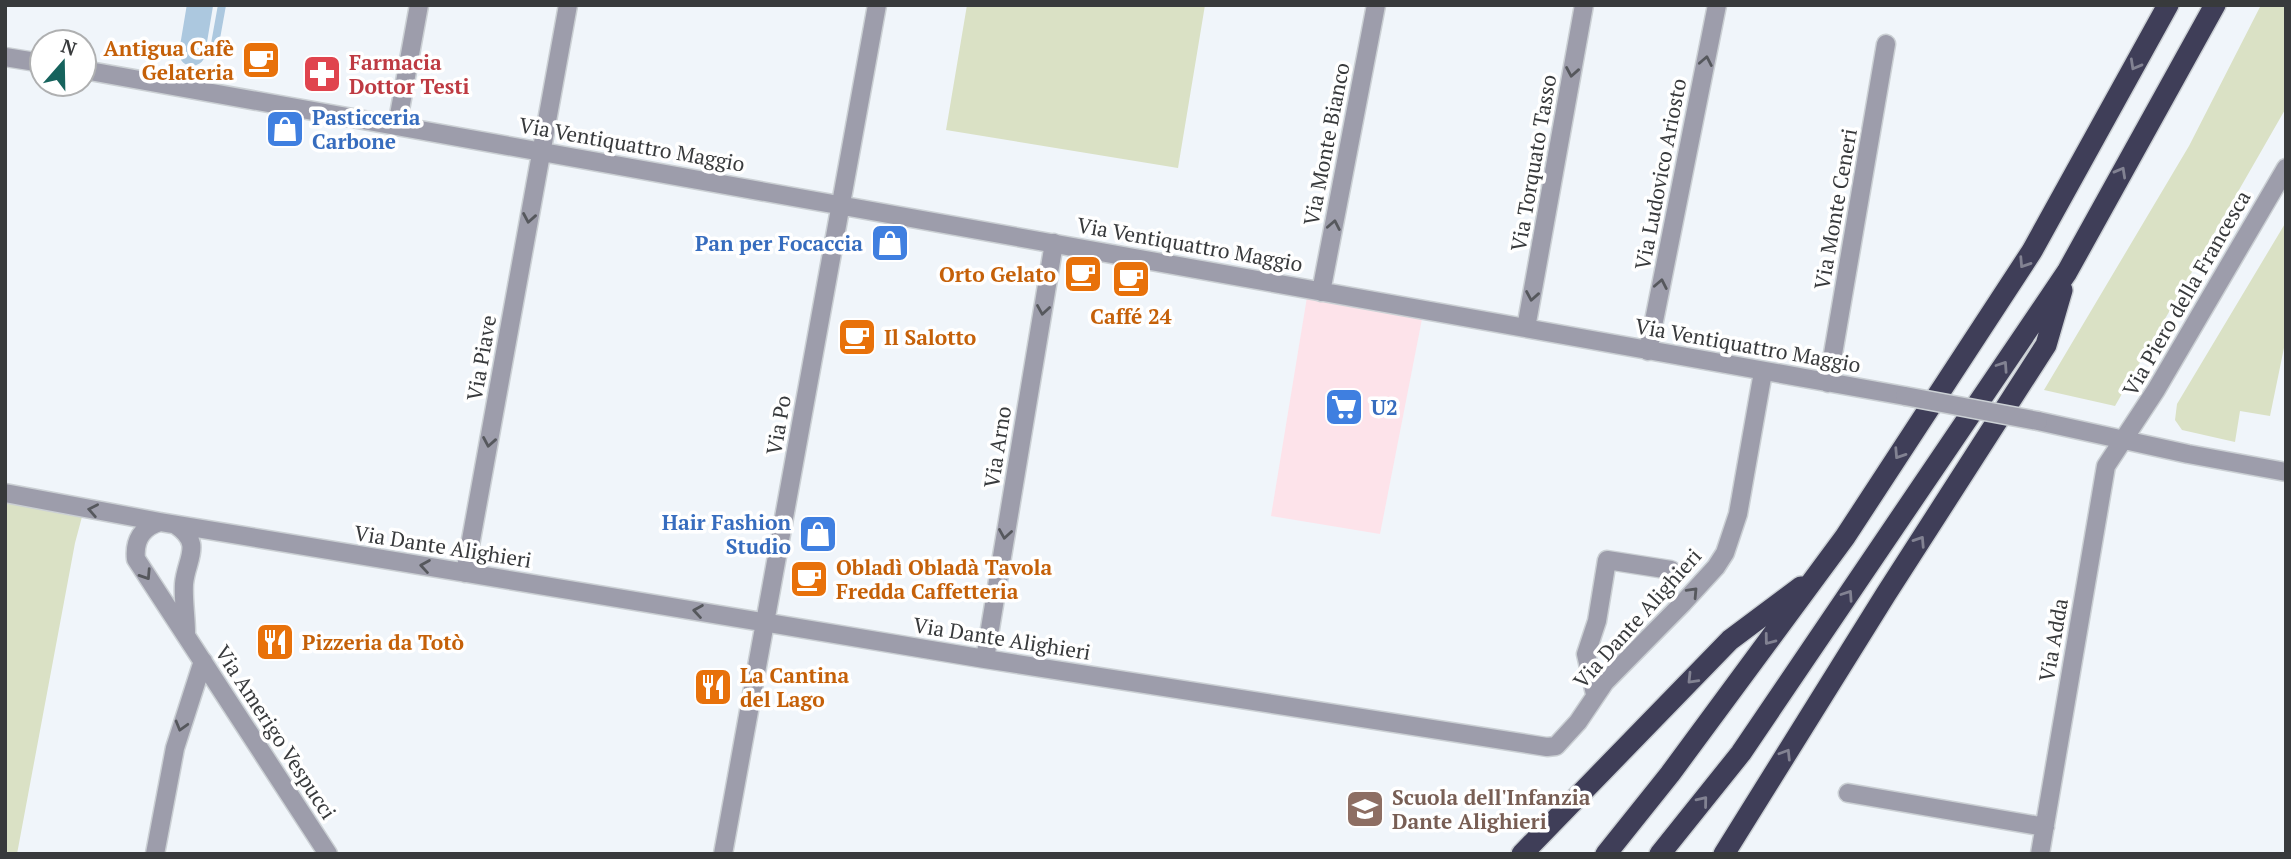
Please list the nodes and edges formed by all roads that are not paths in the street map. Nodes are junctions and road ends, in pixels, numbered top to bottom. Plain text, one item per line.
1 (419, 5) edge
2 (568, 5) edge
3 (877, 5) edge
4 (1376, 5) edge
5 (1584, 5) edge
6 (1717, 5) edge
7 (2168, 5) edge
8 (2214, 5) edge
9 (1886, 44) dead end
10 (5, 57) edge
11 (28, 61) edge
12 (98, 73) edge
13 (397, 126) junction
14 (541, 151) junction
15 (2286, 168) edge
16 (841, 204) junction
17 (1054, 243) junction
18 (2067, 272) junction
19 (1321, 292) junction
20 (1526, 328) junction
21 (1648, 351) junction
22 (1763, 372) junction
23 (1828, 383) junction
24 (2123, 439) junction
25 (2286, 471) edge
26 (5, 493) edge
27 (168, 524) junction
28 (1671, 570) dead end
29 (465, 573) junction
30 (1819, 573) junction
31 (765, 623) junction
32 (186, 635) junction
33 (985, 660) junction
34 (203, 661) junction
35 (1595, 694) junction
36 (1848, 793) dead end
37 (2045, 827) junction
38 (155, 854) edge
39 (328, 854) edge
40 (723, 854) edge
41 (1522, 854) edge
42 (1606, 854) edge
43 (1660, 854) edge
44 (1724, 854) edge
45 (2040, 854) edge

1 - 13 street
2 - 14 street, Via Piave
3 - 16 street, Via Po
19 -> 4 street, Via Monte Bianco
5 -> 20 street, Via Torquato Tasso
21 -> 6 street, Via Ludovico Ariosto
7 -> 30 highway
18 -> 8 highway
9 - 23 street, Via Monte Ceneri
10 - 11 street
12 - 13 street, Via Ventiquattro Maggio
13 - 14 street, Via Ventiquattro Maggio
14 - 16 street, Via Ventiquattro Maggio
14 -> 29 street, Via Piave
15 - 24 street, Via Piero della Francesca
16 - 17 street, Via Ventiquattro Maggio
16 - 31 street, Via Po
17 - 19 street, Via Ventiquattro Maggio
17 -> 33 street, Via Arno
43 -> 18 highway
44 -> 18 highway
19 - 20 street, Via Ventiquattro Maggio
20 - 21 street, Via Ventiquattro Maggio
21 - 22 street, Via Ventiquattro Maggio
22 - 23 street, Via Ventiquattro Maggio
35 -> 22 street, Via Dante Alighieri
23 - 24 street, Via Ventiquattro Maggio, bridge
24 - 25 street, Via Ventiquattro Maggio
24 - 37 street, Via Adda
27 -> 26 street, Via Dante Alighieri
29 -> 27 street, Via Dante Alighieri
27 - 32 street, Via Amerigo Vespucci
27 -> 32 street, Via Amerigo Vespucci
28 - 35 street
31 -> 29 street, Via Dante Alighieri
30 -> 41 highway
30 -> 42 highway
31 - 33 street, Via Dante Alighieri
31 - 40 street, Via Po
32 - 34 street, Via Amerigo Vespucci
33 - 35 street, Via Dante Alighieri
34 -> 38 street
34 - 39 street, Via Amerigo Vespucci
36 - 37 street
37 - 45 street, Via Adda

